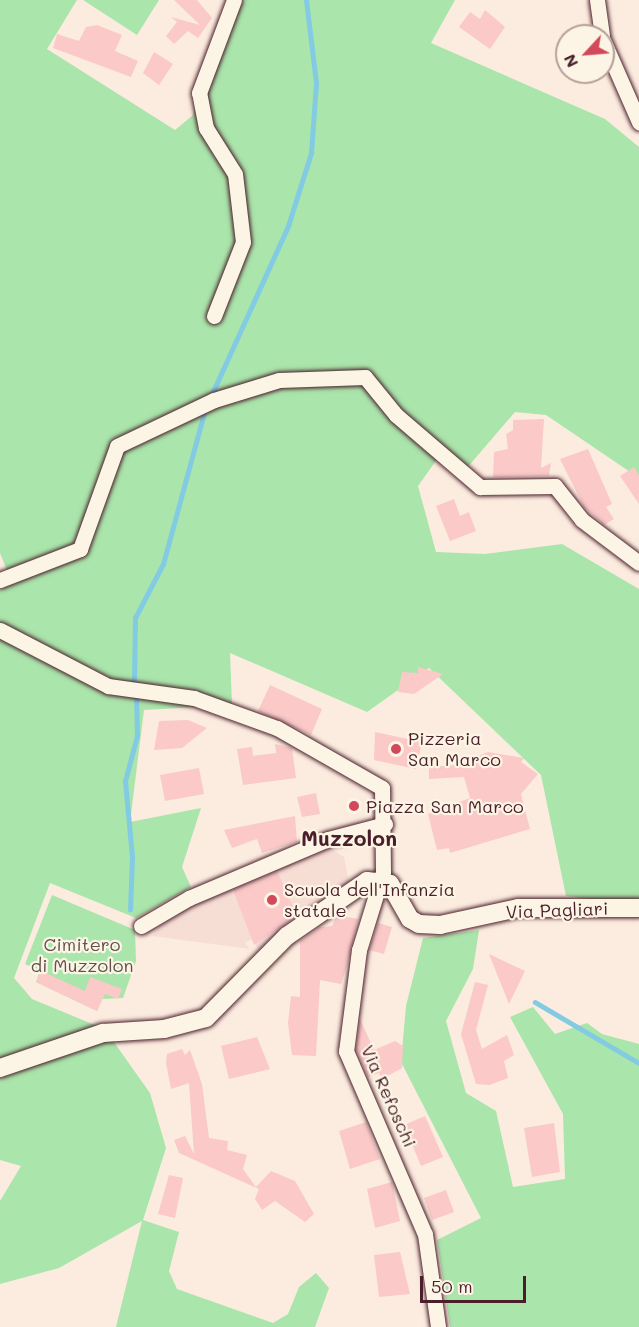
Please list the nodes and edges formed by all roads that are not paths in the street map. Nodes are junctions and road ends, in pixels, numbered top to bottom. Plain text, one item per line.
1 (234, 0) edge
2 (597, 0) edge
3 (601, 24) edge
4 (615, 66) edge
5 (639, 122) edge
6 (214, 316) dead end
7 (639, 563) edge
8 (0, 579) edge
9 (0, 630) edge
10 (385, 825) junction
11 (385, 882) junction
12 (639, 908) edge
13 (141, 926) dead end
14 (0, 1068) edge
15 (438, 1327) edge

1 - 6 street
2 - 3 street
4 - 5 street
7 - 8 street
9 - 10 street
10 - 11 street
10 - 13 street
11 - 12 street, Via Pagliari
11 - 14 street
11 - 15 street, Via Refoschi

